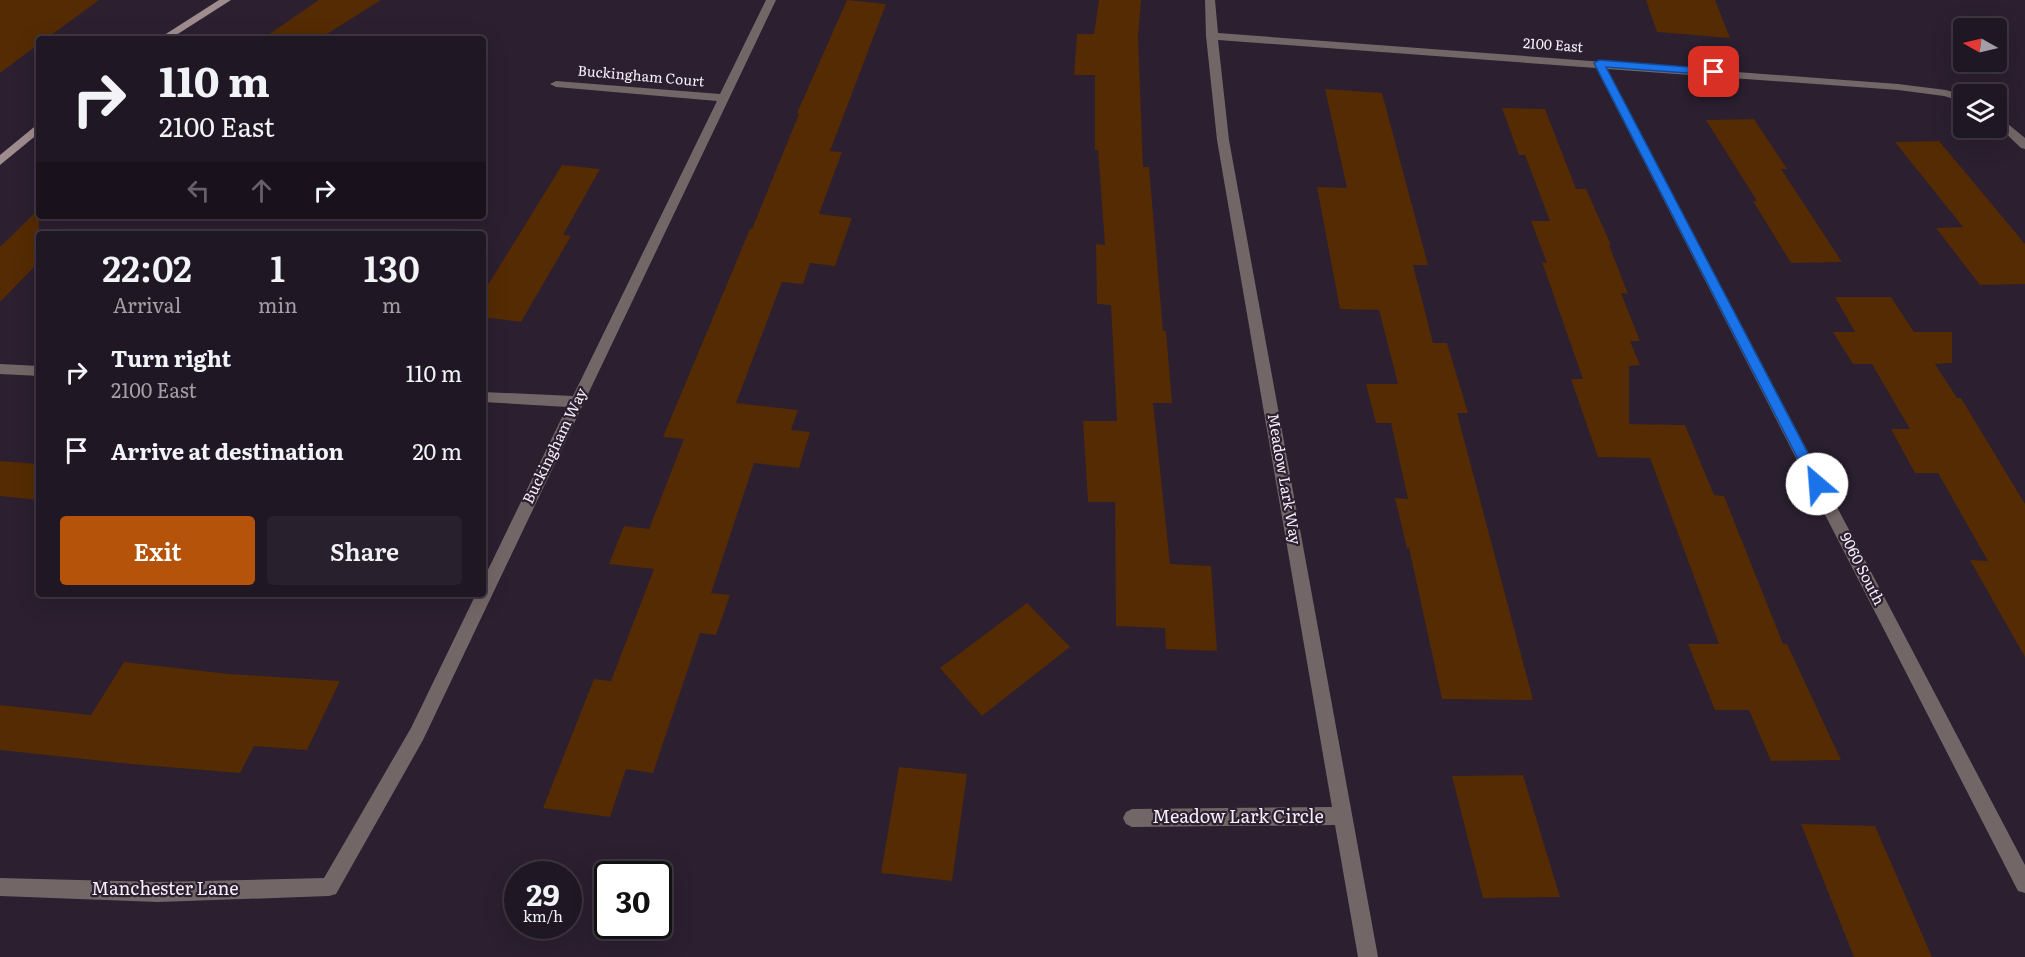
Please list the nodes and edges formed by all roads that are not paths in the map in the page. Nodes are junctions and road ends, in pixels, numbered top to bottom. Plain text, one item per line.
1 (226, 0) edge
2 (771, 0) edge
3 (1210, 0) edge
4 (168, 36) edge
5 (1211, 36) junction
6 (1599, 63) junction
7 (556, 84) dead end
8 (1953, 95) edge
9 (724, 98) junction
10 (2007, 124) edge
11 (36, 131) edge
12 (2025, 145) edge
13 (0, 161) edge
14 (0, 369) edge
15 (36, 371) edge
16 (486, 397) edge
17 (576, 402) junction
18 (486, 590) edge
19 (483, 597) edge
20 (1344, 816) junction
21 (1132, 818) dead end
22 (2025, 884) edge
23 (0, 887) edge
24 (329, 887) joint
25 (1368, 957) edge

1 - 4 street
2 - 9 street, Buckingham Way
3 - 5 street, Meadow Lark Way
5 - 6 street, 2100 East
5 - 20 street, Meadow Lark Way
6 - 8 street, 2100 East
6 - 22 street, 9060 South
7 - 9 street, Buckingham Court
9 - 17 street, Buckingham Way
10 - 12 street
11 - 13 street
14 - 15 street
16 - 17 street
17 - 18 street, Buckingham Way
19 - 24 street, Buckingham Way
20 - 21 street, Meadow Lark Circle
20 - 25 street, Meadow Lark Way
23 - 24 street, Manchester Lane

